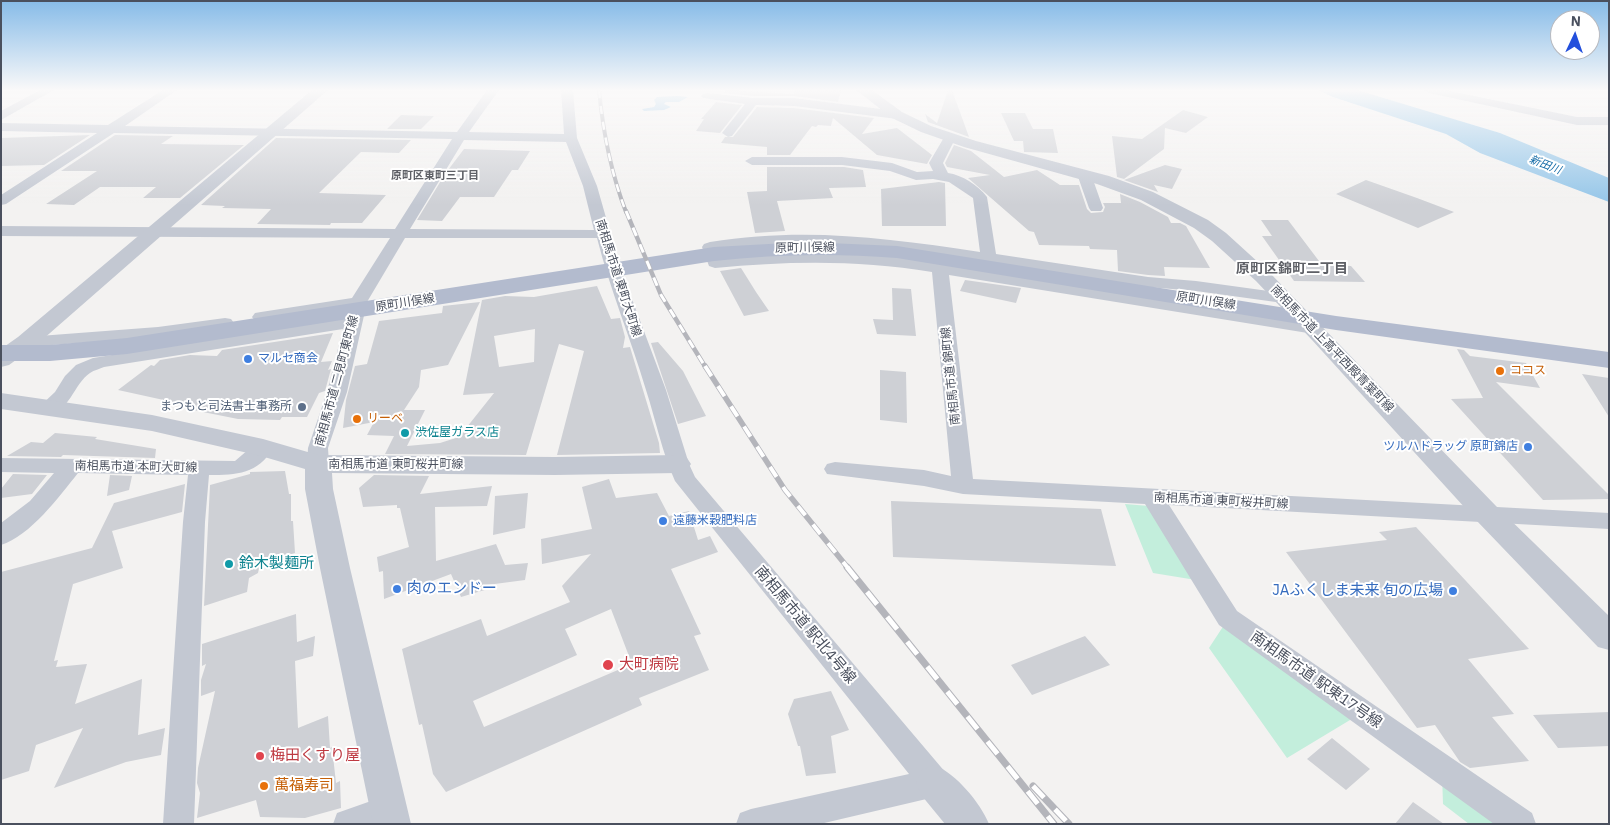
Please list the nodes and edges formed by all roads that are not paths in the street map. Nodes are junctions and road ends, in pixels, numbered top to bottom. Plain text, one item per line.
1 (56, 128) edge
2 (275, 128) edge
3 (465, 128) edge
4 (570, 128) edge
5 (732, 128) edge
6 (929, 128) edge
7 (110, 130) junction
8 (270, 133) junction
9 (728, 133) dead end
10 (460, 136) junction
11 (950, 137) junction
12 (571, 138) junction
13 (752, 161) dead end
14 (1084, 174) junction
15 (943, 177) junction
16 (1, 201) edge
17 (1096, 208) dead end
18 (1, 231) edge
19 (155, 231) junction
20 (602, 233) junction
21 (399, 234) junction
22 (990, 266) junction
23 (940, 267) junction
24 (614, 270) junction
25 (1283, 298) junction
26 (356, 311) junction
27 (1308, 323) junction
28 (17, 352) edge
29 (1609, 360) edge
30 (1, 401) edge
31 (48, 408) junction
32 (263, 448) junction
33 (318, 464) junction
34 (678, 464) junction
35 (1, 465) edge
36 (72, 466) junction
37 (199, 468) junction
38 (835, 469) dead end
39 (963, 486) junction
40 (1152, 497) junction
41 (1486, 513) junction
42 (1609, 521) edge
43 (1, 536) edge
44 (1609, 637) edge
45 (935, 783) junction
46 (390, 817) edge
47 (759, 823) edge
48 (178, 824) edge
49 (348, 824) edge
50 (970, 824) edge
51 (1522, 824) edge

1 - 7 street
2 - 8 street
3 - 10 street, 南相馬市道 二見町東町線
4 - 12 street, 南相馬市道 東町大町線
5 - 9 street
6 - 11 street, 南相馬市道 上高平西殿青葉町線
7 - 8 street
7 - 16 street
8 - 10 street
8 - 19 street
10 - 12 street
10 - 21 street, 南相馬市道 二見町東町線
11 - 14 street, 南相馬市道 上高平西殿青葉町線
11 - 15 street
12 - 20 street, 南相馬市道 東町大町線
13 - 15 street
14 - 17 street
14 - 25 street, 南相馬市道 上高平西殿青葉町線
15 - 22 street
18 - 19 street
19 - 21 street
19 - 28 street
20 - 21 street
20 - 24 street, 南相馬市道 東町大町線
21 - 26 street, 南相馬市道 二見町東町線
22 - 23 street
22 - 23 street
22 - 25 street
22 - 27 street
23 - 39 street, 南相馬市道 錦町線
24 - 26 street
24 - 34 street, 南相馬市道 東町大町線
25 - 27 street, 南相馬市道 上高平西殿青葉町線
26 - 28 street
26 - 31 street
26 - 33 street, 南相馬市道 二見町東町線
27 - 28 main road, 原町川俣線
27 - 29 main road, 原町川俣線
27 - 41 street, 南相馬市道 上高平西殿青葉町線
30 - 31 street, 南相馬市道 東町桜井町線
31 - 32 street, 南相馬市道 東町桜井町線
32 - 33 street, 南相馬市道 東町桜井町線
32 - 37 street, 南相馬市道 本町大町線
33 - 34 street, 南相馬市道 東町桜井町線
33 - 46 street, 南相馬市道 二見町東町線
34 - 45 street, 南相馬市道 駅北4号線
35 - 36 street, 南相馬市道 本町大町線
36 - 37 street, 南相馬市道 本町大町線
36 - 43 street
37 - 48 street
38 - 39 street, 南相馬市道 東町桜井町線
39 - 40 street, 南相馬市道 東町桜井町線
40 - 41 street, 南相馬市道 東町桜井町線
40 - 51 street, 南相馬市道 駅東17号線
41 - 42 street, 南相馬市道 東町桜井町線
41 - 44 street, 南相馬市道 上高平西殿青葉町線
45 - 47 street
45 - 50 street
46 - 49 street

